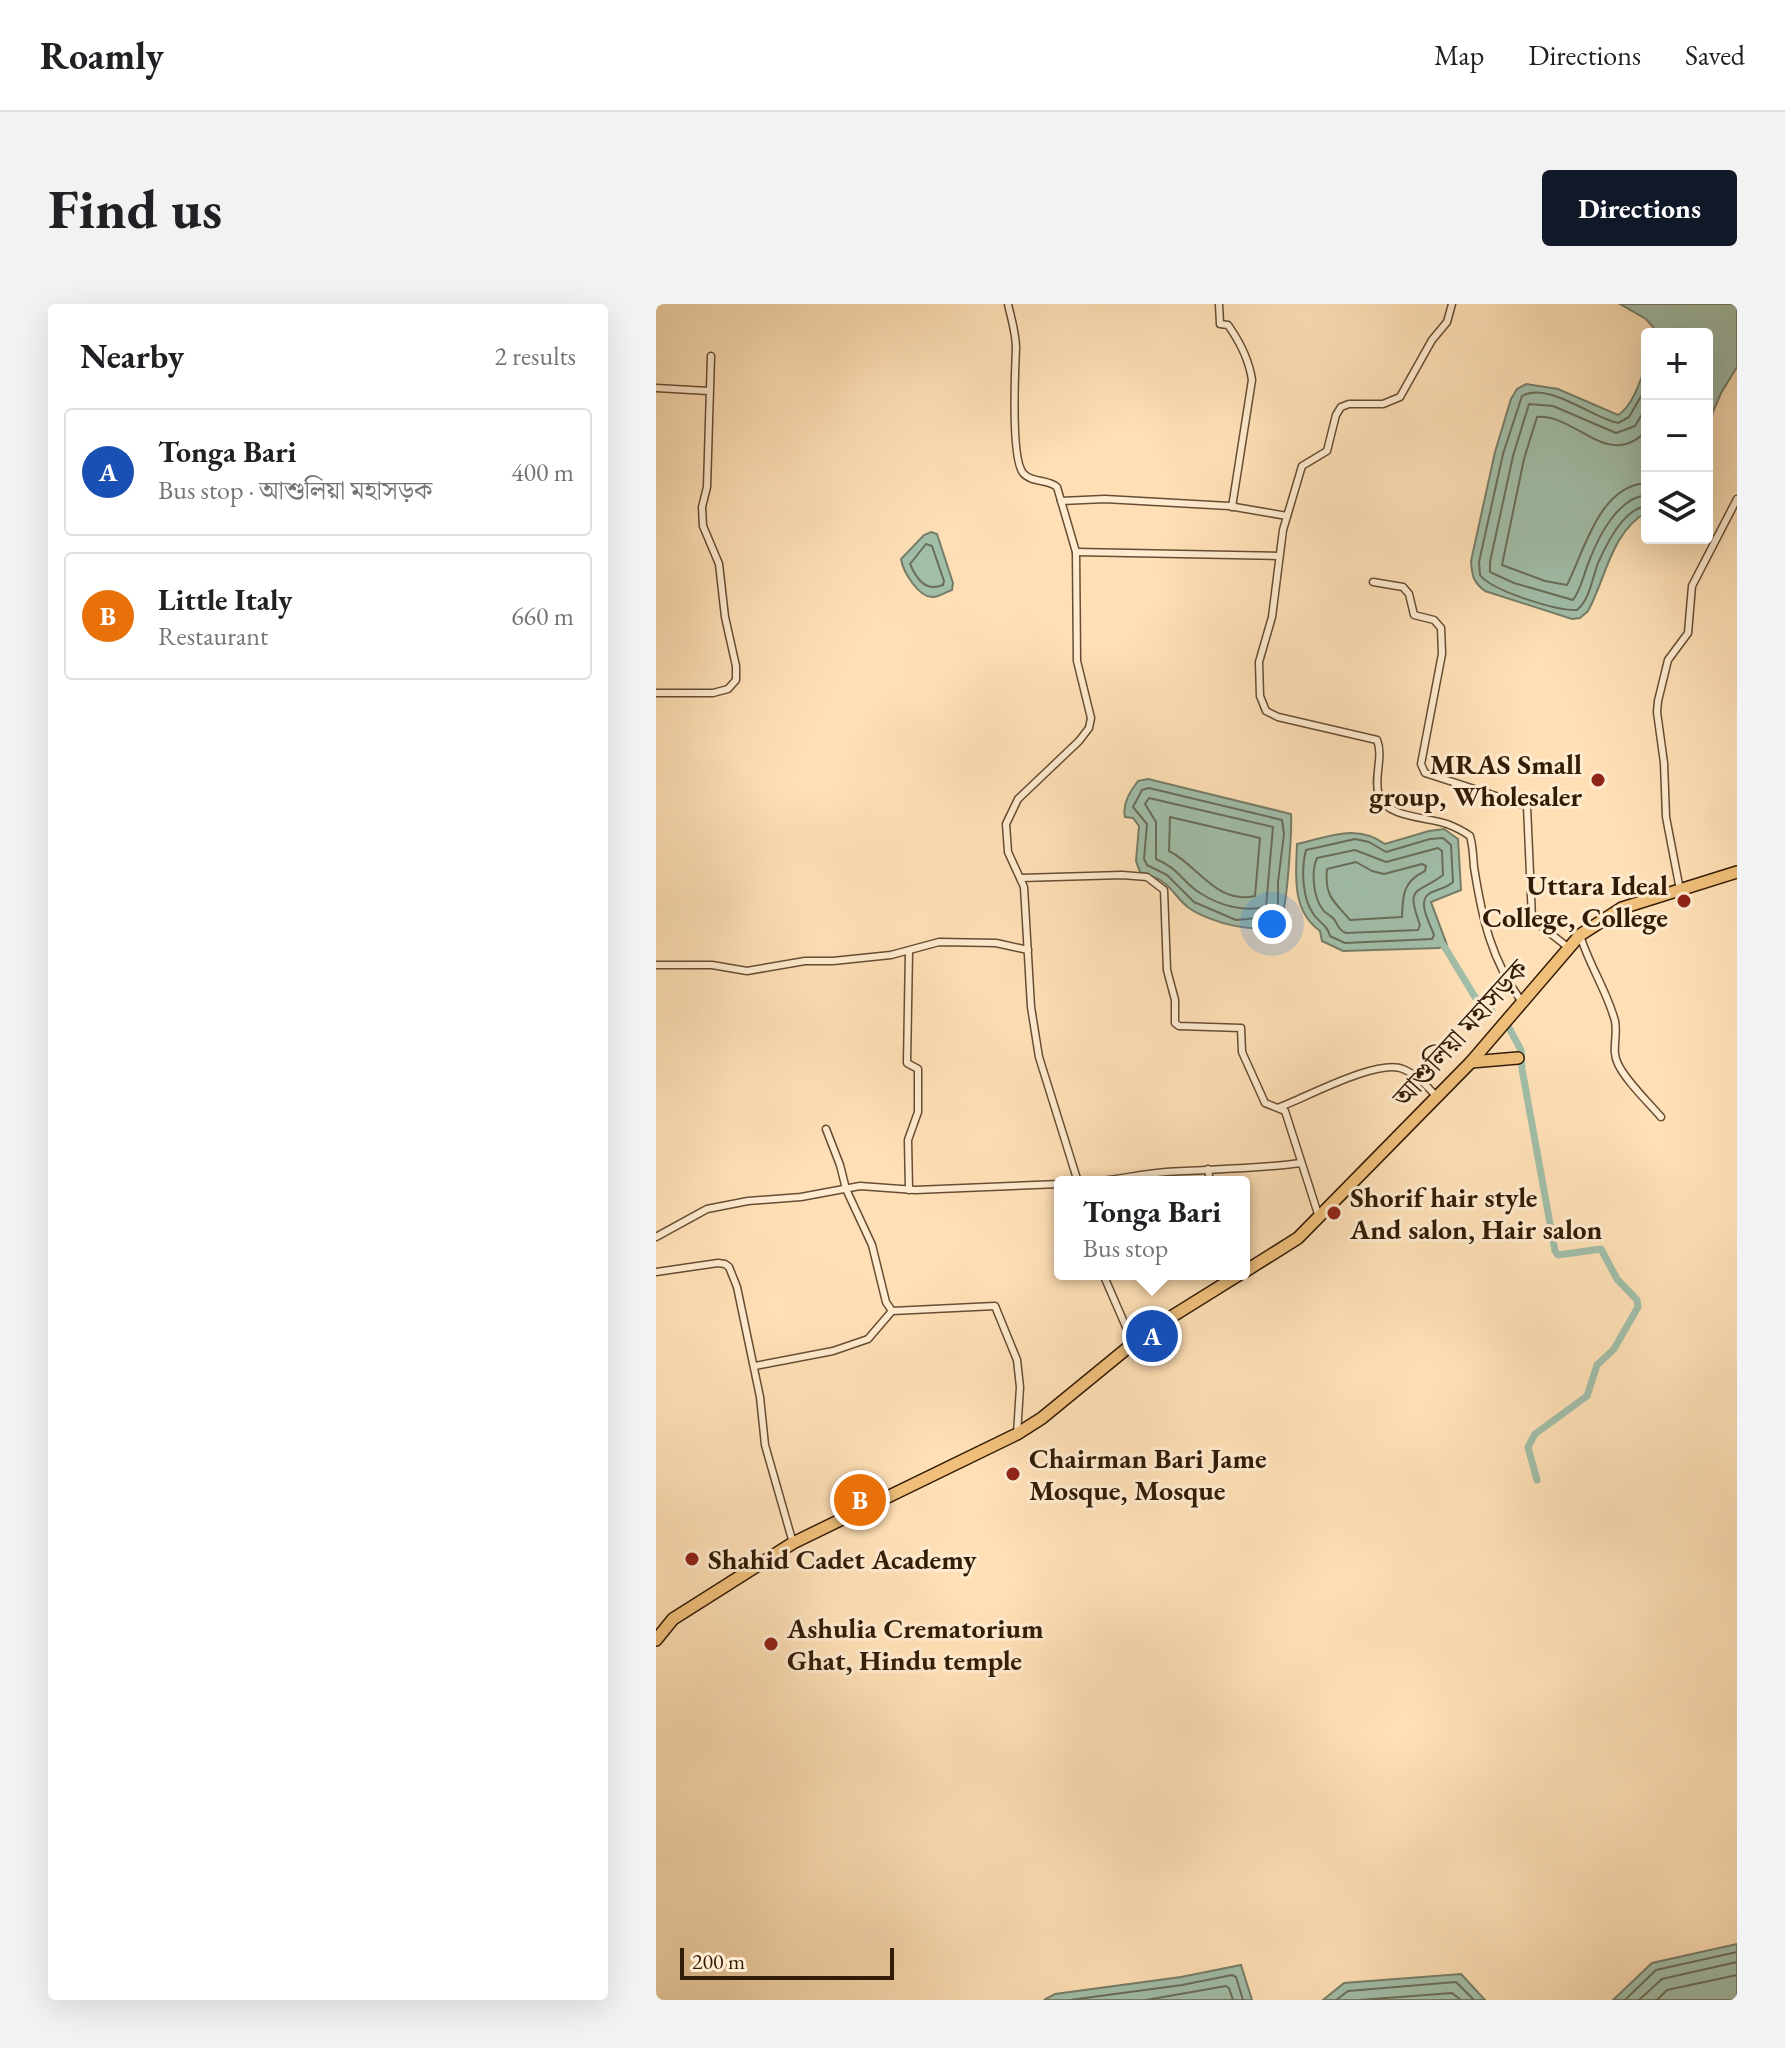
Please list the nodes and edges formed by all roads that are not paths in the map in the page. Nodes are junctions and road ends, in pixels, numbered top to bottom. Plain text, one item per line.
1 (1008, 304) edge
2 (1219, 304) edge
3 (1452, 304) edge
4 (711, 356) dead end
5 (656, 388) edge
6 (709, 391) junction
7 (1737, 499) edge
8 (1061, 501) junction
9 (1232, 507) junction
10 (1287, 516) junction
11 (1076, 552) junction
12 (1279, 556) junction
13 (1373, 582) dead end
14 (656, 693) edge
15 (1737, 872) edge
16 (1021, 878) junction
17 (1680, 890) junction
18 (1580, 935) junction
19 (1569, 948) junction
20 (1028, 950) junction
21 (909, 951) junction
22 (656, 965) edge
23 (1522, 1002) junction
24 (1518, 1058) dead end
25 (1471, 1062) junction
26 (1437, 1097) junction
27 (1279, 1108) junction
28 (1661, 1117) dead end
29 (826, 1129) dead end
30 (1301, 1163) junction
31 (1208, 1169) junction
32 (1076, 1176) edge
33 (1143, 1176) edge
34 (1209, 1176) edge
35 (1054, 1184) edge
36 (846, 1189) junction
37 (909, 1190) junction
38 (1319, 1217) junction
39 (656, 1237) edge
40 (1250, 1267) edge
41 (656, 1272) edge
42 (1106, 1280) edge
43 (1228, 1280) edge
44 (892, 1311) junction
45 (1133, 1343) junction
46 (755, 1366) junction
47 (1017, 1434) junction
48 (793, 1543) junction
49 (656, 1640) edge

1 - 8 street
2 - 9 street
3 - 10 street
4 - 6 street
5 - 6 street
6 - 14 street
7 - 17 street
8 - 9 street
8 - 11 street
9 - 10 street
10 - 12 street
11 - 12 street
11 - 16 street
12 - 23 street
13 - 19 street
15 - 17 highway, আশুলিয়া মহাসড়ক
16 - 20 street
16 - 27 street
17 - 18 highway, আশুলিয়া মহাসড়ক
18 - 19 highway, আশুলিয়া মহাসড়ক
18 - 28 street
19 - 23 highway, আশুলিয়া মহাসড়ক
20 - 21 street
20 - 32 street
21 - 22 street
21 - 37 street
23 - 25 highway, আশুলিয়া মহাসড়ক
24 - 25 highway
25 - 26 highway, আশুলিয়া মহাসড়ক
26 - 27 street
26 - 38 highway, আশুলিয়া মহাসড়ক
27 - 30 street
29 - 36 street
30 - 31 street
30 - 38 street
31 - 33 street
31 - 34 street
35 - 37 street
36 - 37 street
36 - 39 street
36 - 44 street
38 - 40 highway, আশুলিয়া মহাসড়ক
41 - 46 street
42 - 45 street
43 - 45 highway, আশুলিয়া মহাসড়ক
44 - 46 street
44 - 47 street
45 - 47 highway, আশুলিয়া মহাসড়ক
46 - 48 street
47 - 48 highway, আশুলিয়া মহাসড়ক
48 - 49 highway, আশুলিয়া মহাসড়ক

